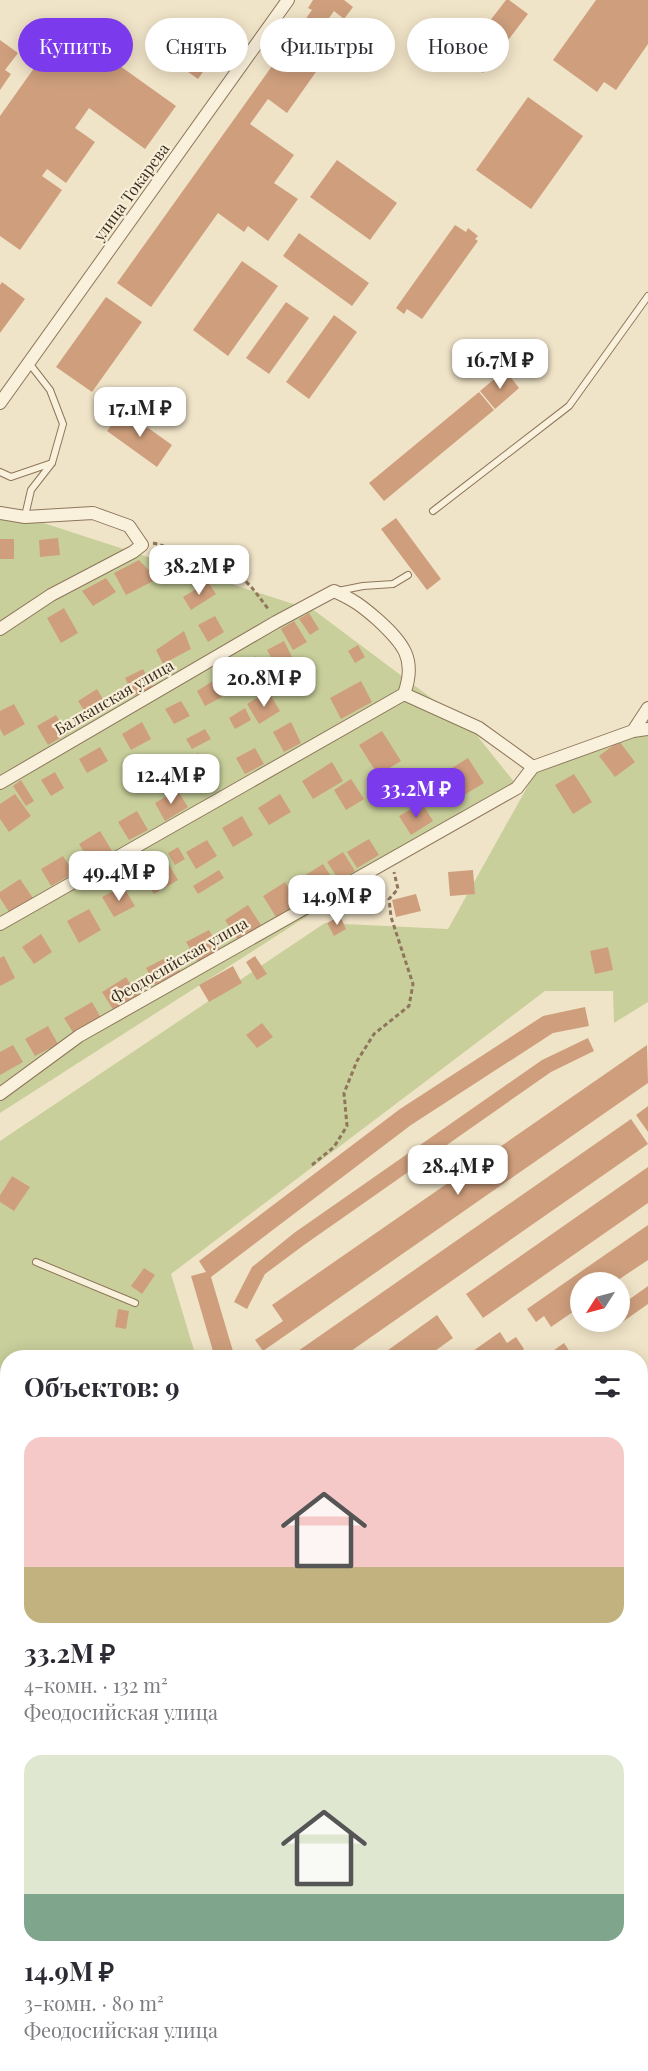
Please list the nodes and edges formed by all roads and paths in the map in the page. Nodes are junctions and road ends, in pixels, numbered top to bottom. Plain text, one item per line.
1 (288, 0) edge
2 (648, 296) edge
3 (29, 363) junction
4 (0, 404) edge
5 (52, 463) junction
6 (0, 472) edge
7 (433, 511) dead end
8 (0, 513) edge
9 (25, 517) junction
10 (140, 541) junction
11 (408, 575) dead end
12 (334, 591) junction
13 (276, 622) junction
14 (0, 629) edge
15 (404, 694) junction
16 (648, 708) edge
17 (648, 729) edge
18 (633, 731) junction
19 (533, 767) junction
20 (0, 783) edge
21 (391, 859) junction
22 (0, 924) edge
23 (0, 1094) edge
24 (312, 1165) dead end
25 (36, 1262) dead end
26 (135, 1303) dead end

1 - 3 street, улица Токарева
2 - 7 lane
3 - 4 street, улица Токарева
3 - 5 lane
5 - 6 lane
5 - 9 lane
8 - 9 street
9 - 10 street
10 - 13 path
10 - 14 street
11 - 12 lane
12 - 13 street, Балканская улица
12 - 15 street
13 - 20 street, Балканская улица
15 - 19 street
15 - 22 street
16 - 18 street
17 - 18 street, Феодосийская улица
18 - 19 street, Феодосийская улица
19 - 21 street, Феодосийская улица
21 - 23 street, Феодосийская улица
21 - 24 path
25 - 26 lane

